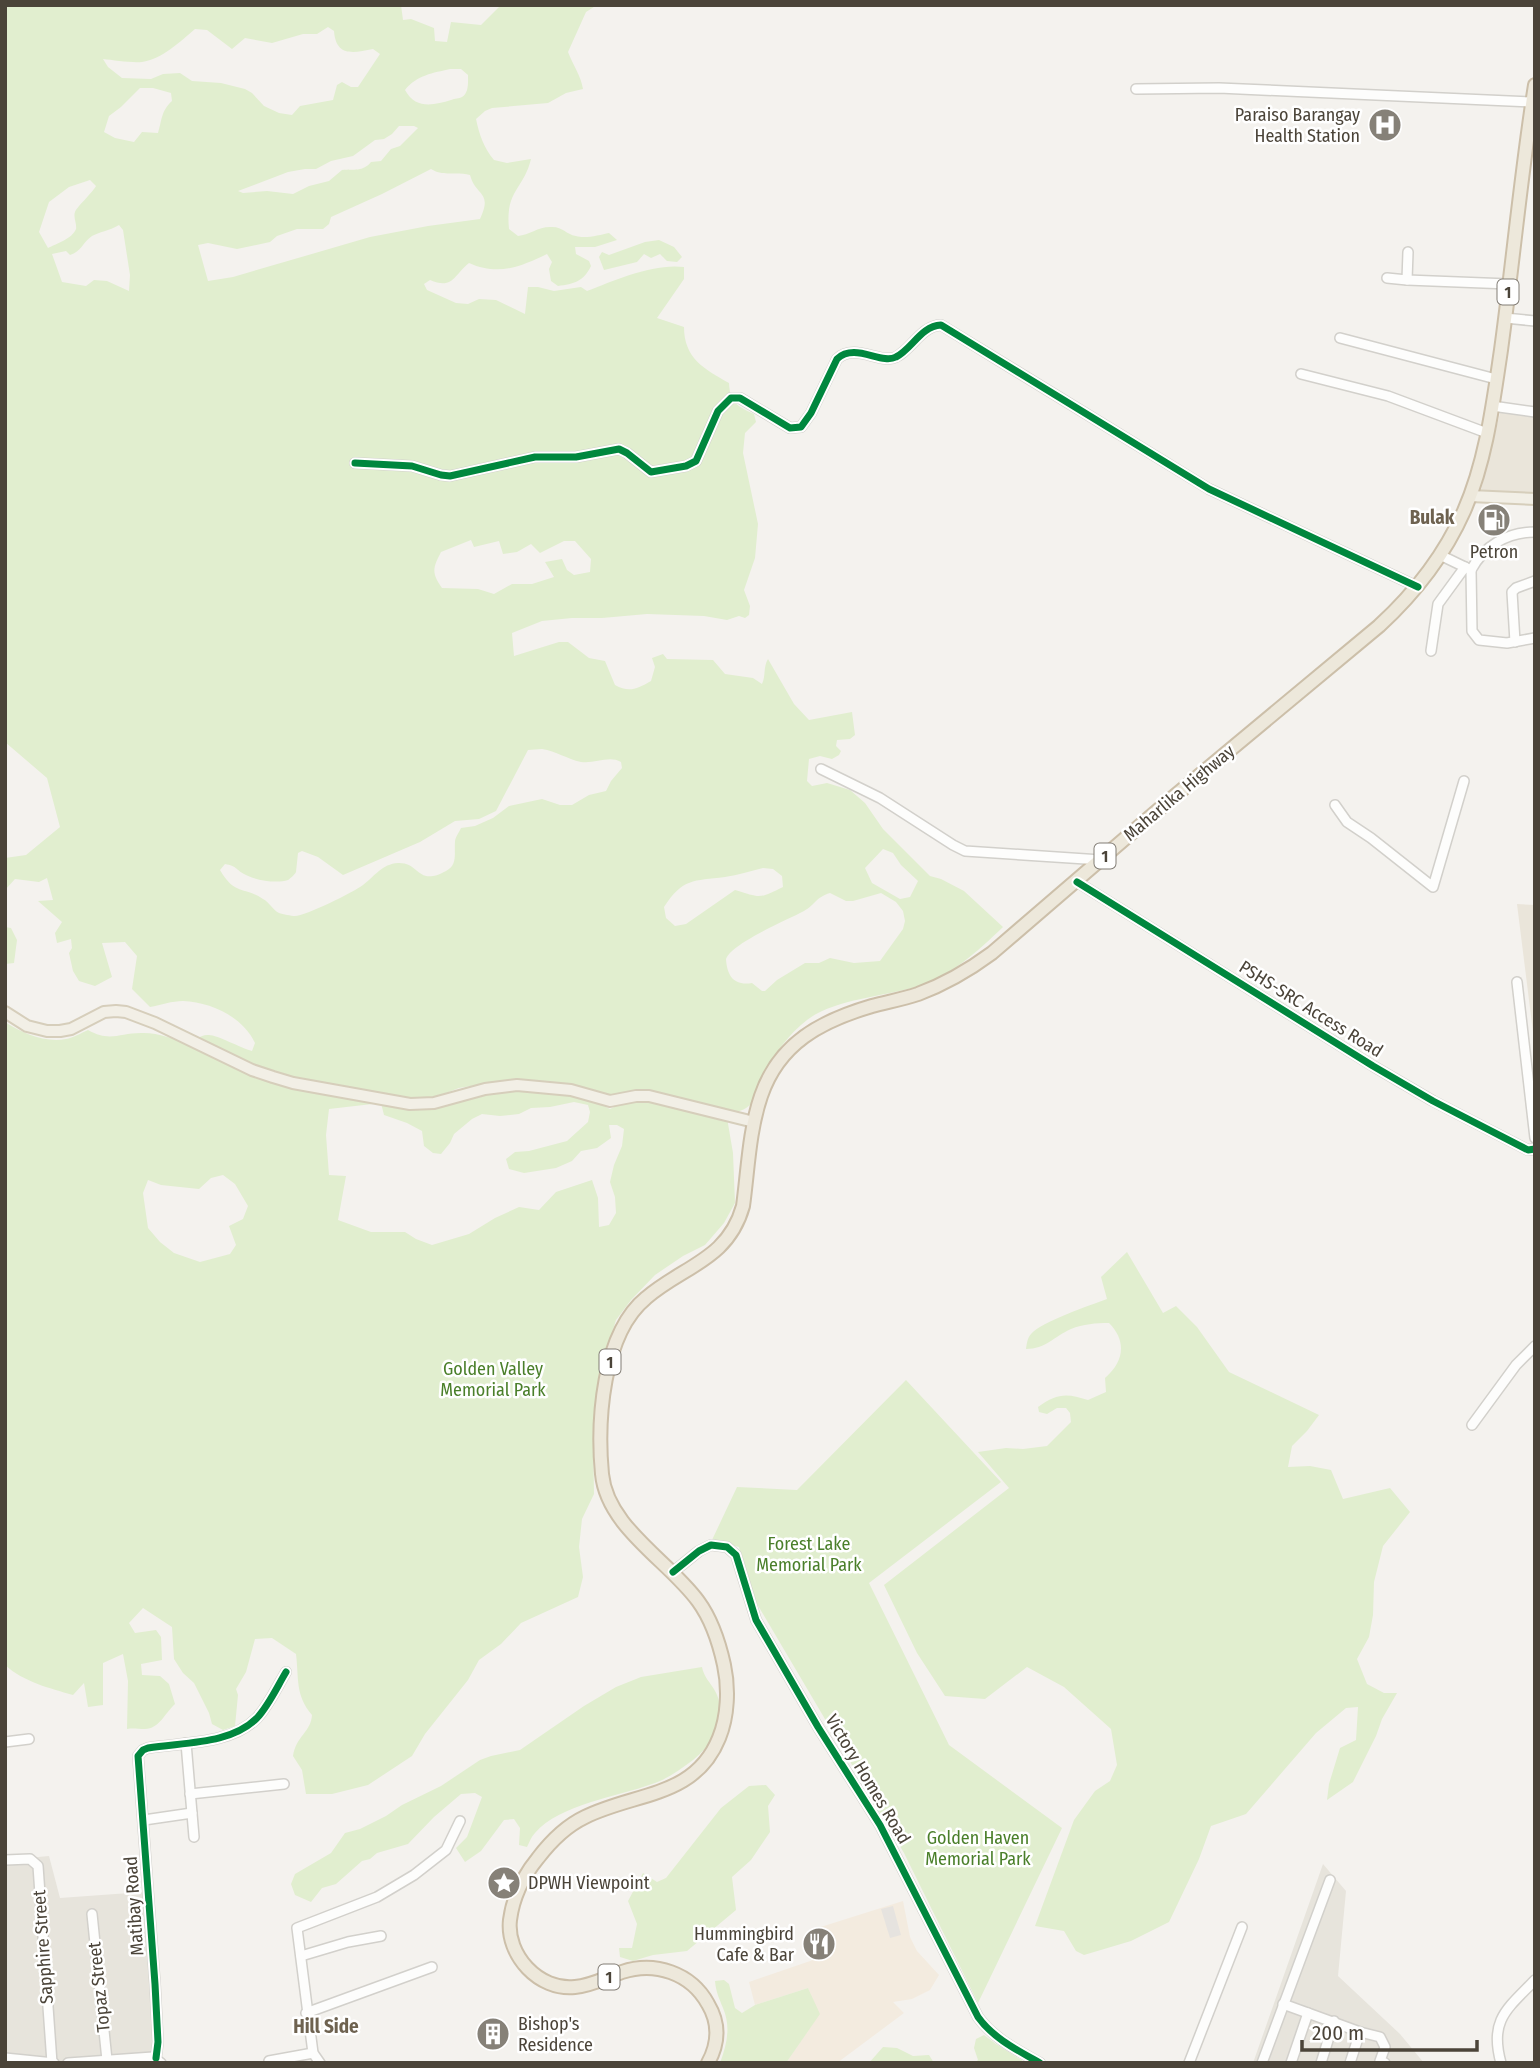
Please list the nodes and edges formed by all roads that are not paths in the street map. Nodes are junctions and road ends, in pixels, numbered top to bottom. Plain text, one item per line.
1 (1535, 85) edge
2 (1136, 89) dead end
3 (1532, 102) junction
4 (1408, 252) dead end
5 (1387, 278) dead end
6 (1407, 281) junction
7 (1509, 284) junction
8 (1505, 318) junction
9 (1535, 321) edge
10 (1340, 338) dead end
11 (1301, 374) dead end
12 (1496, 379) junction
13 (1492, 406) junction
14 (1535, 412) edge
15 (1487, 433) junction
16 (355, 463) dead end
17 (1470, 496) junction
18 (1535, 499) edge
19 (1535, 532) edge
20 (1440, 555) junction
21 (1468, 569) junction
22 (1535, 582) edge
23 (1418, 587) junction
24 (1535, 638) edge
25 (1515, 642) junction
26 (1431, 651) dead end
27 (821, 769) dead end
28 (1464, 781) dead end
29 (1335, 805) dead end
30 (1101, 860) junction
31 (1077, 882) junction
32 (1517, 982) dead end
33 (5, 1012) edge
34 (754, 1122) junction
35 (1535, 1138) edge
36 (1535, 1149) edge
37 (1535, 1346) edge
38 (1472, 1425) dead end
39 (673, 1573) junction
40 (286, 1672) dead end
41 (29, 1740) dead end
42 (5, 1742) edge
43 (186, 1743) junction
44 (284, 1784) dead end
45 (190, 1794) junction
46 (192, 1813) junction
47 (144, 1820) junction
48 (460, 1821) dead end
49 (194, 1837) dead end
50 (5, 1860) edge
51 (1330, 1881) dead end
52 (92, 1914) dead end
53 (1242, 1927) dead end
54 (381, 1936) dead end
55 (301, 1956) junction
56 (432, 1967) dead end
57 (1535, 1980) edge
58 (1283, 2004) junction
59 (306, 2013) junction
60 (1308, 2013) junction
61 (1335, 2021) junction
62 (1360, 2032) junction
63 (313, 2053) junction
64 (5, 2057) edge
65 (159, 2060) edge
66 (114, 2061) edge
67 (269, 2061) edge
68 (1382, 2062) edge
69 (53, 2063) edge
70 (68, 2063) edge
71 (320, 2063) edge
72 (708, 2063) edge
73 (1040, 2063) edge
74 (1189, 2063) edge
75 (1262, 2063) edge
76 (1291, 2063) edge
77 (1321, 2063) edge
78 (1350, 2063) edge
79 (1501, 2063) edge

1 - 3 highway, Maharlika Highway / 1
2 - 3 street
3 - 7 highway, Maharlika Highway / 1
4 - 6 street
5 - 6 street
6 - 7 street
7 - 8 highway, Maharlika Highway / 1
8 - 9 street
8 - 12 highway, Maharlika Highway / 1
10 - 12 street
11 - 15 street
12 - 13 highway, Maharlika Highway / 1
13 - 14 street
13 - 15 highway, Maharlika Highway / 1
15 - 17 highway, Maharlika Highway / 1
16 - 23 street
17 - 18 main road
17 - 20 highway, Maharlika Highway / 1
19 - 21 street
20 - 21 street
20 - 23 highway, Maharlika Highway / 1
21 - 25 street
21 - 26 street
22 - 25 street
23 - 30 highway, Maharlika Highway / 1
24 - 25 street
27 - 30 street
28 - 29 street
30 - 31 highway, Maharlika Highway / 1
31 - 34 highway, Maharlika Highway / 1
31 - 36 street, PSHS-SRC Access Road
32 - 35 street
33 - 34 main road
34 - 39 highway, Maharlika Highway / 1
37 - 38 street
39 - 72 highway, 1
39 - 73 street, Victory Homes Road
40 - 43 street
41 - 42 street
43 - 45 street
43 - 47 street, Matibay Road
44 - 45 street
45 - 46 street
46 - 47 street
46 - 49 street
47 - 65 street, Matibay Road
48 - 55 street
50 - 69 street, Sapphire Street
51 - 58 street
52 - 66 street, Topaz Street
53 - 74 street
54 - 55 street
55 - 59 street
56 - 59 street
57 - 79 street
58 - 60 street
58 - 75 street
59 - 63 street
60 - 61 street
60 - 76 street
61 - 62 street
61 - 77 street
62 - 68 street
62 - 78 street
63 - 67 street
63 - 71 street
64 - 69 street
65 - 66 street
66 - 70 street

